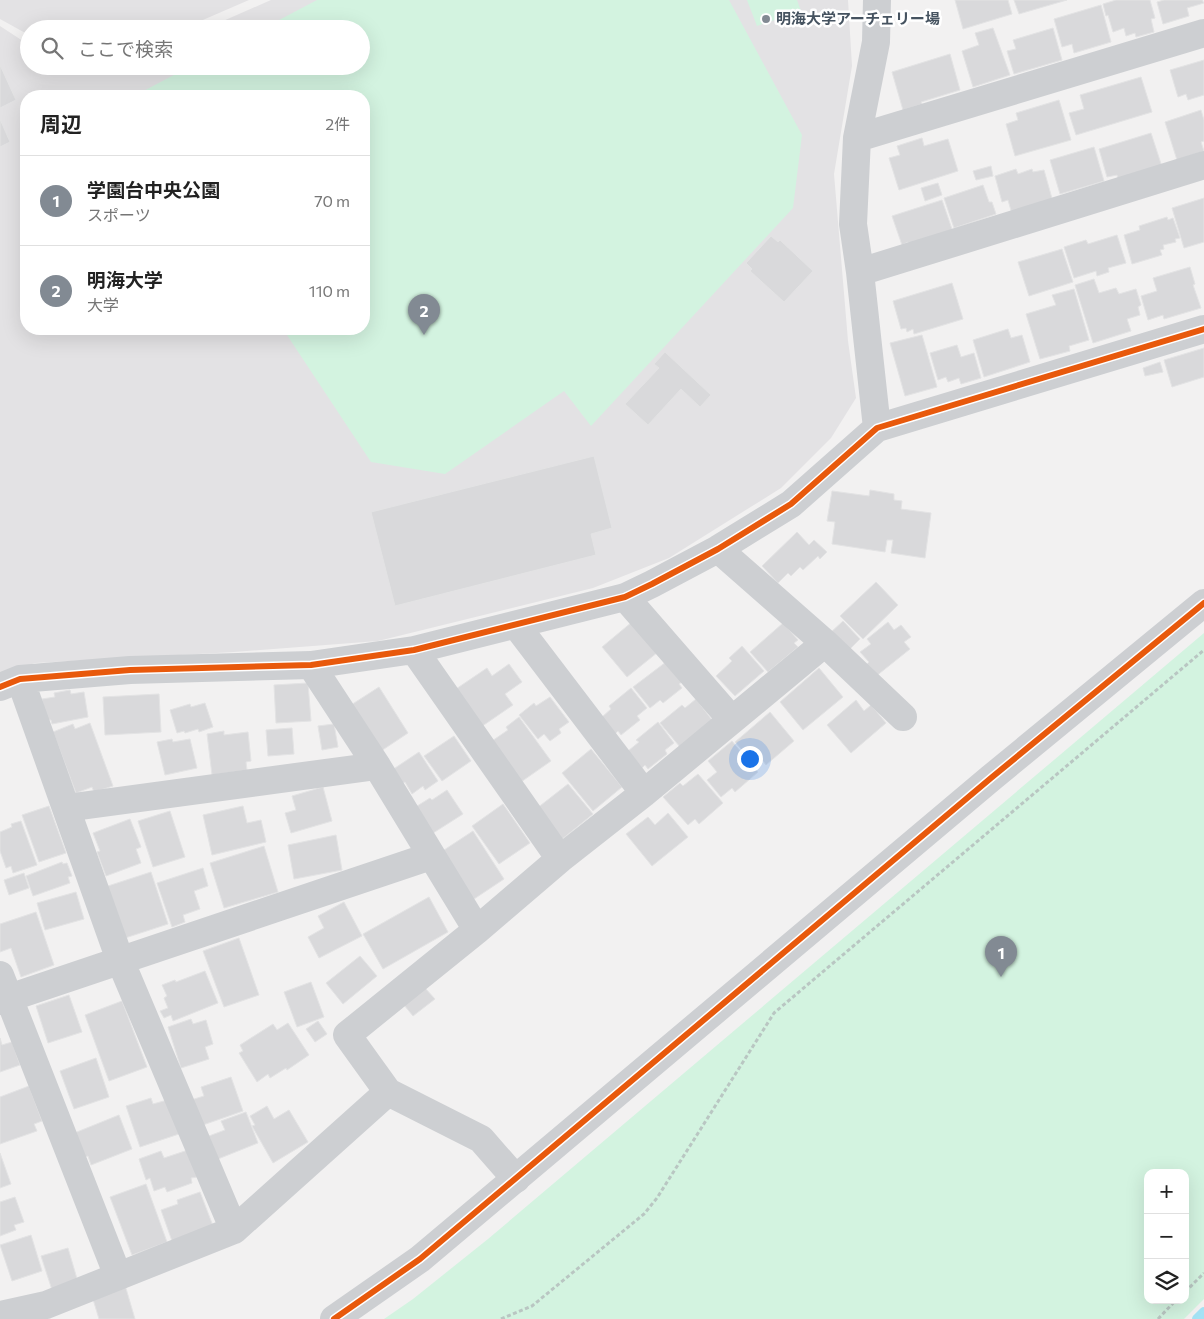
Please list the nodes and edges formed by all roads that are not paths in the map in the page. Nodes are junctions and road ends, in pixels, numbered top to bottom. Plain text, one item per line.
1 (877, 0) edge
2 (1204, 32) edge
3 (857, 138) junction
4 (1204, 165) edge
5 (860, 272) junction
6 (1204, 329) edge
7 (877, 428) junction
8 (718, 549) junction
9 (625, 597) junction
10 (1204, 603) edge
11 (516, 625) junction
12 (825, 643) junction
13 (414, 650) junction
14 (311, 665) junction
15 (10, 683) edge
16 (903, 717) dead end
17 (732, 720) junction
18 (377, 766) junction
19 (644, 793) junction
20 (66, 808) junction
21 (431, 856) junction
22 (560, 860) junction
23 (477, 930) junction
24 (120, 960) junction
25 (3, 992) edge
26 (388, 1092) junction
27 (516, 1179) junction
28 (234, 1230) junction
29 (118, 1276) junction
30 (0, 1315) edge
31 (334, 1319) edge

1 - 3 street
2 - 3 street
3 - 5 street
4 - 5 street
5 - 7 street
6 - 7 street
7 - 8 street
8 - 9 street
8 - 12 street
9 - 11 street
9 - 17 street
10 - 27 street
11 - 13 street
11 - 19 street
12 - 16 street
12 - 17 street
13 - 14 street
13 - 22 street
14 - 15 street
14 - 18 street
15 - 20 street
17 - 19 street
18 - 20 street
18 - 21 street
19 - 22 street
20 - 24 street
21 - 23 street
21 - 24 street
22 - 23 street
23 - 26 street
24 - 25 street
24 - 28 street
25 - 29 street
26 - 27 street
26 - 28 street
27 - 31 street
28 - 29 street
29 - 30 street

